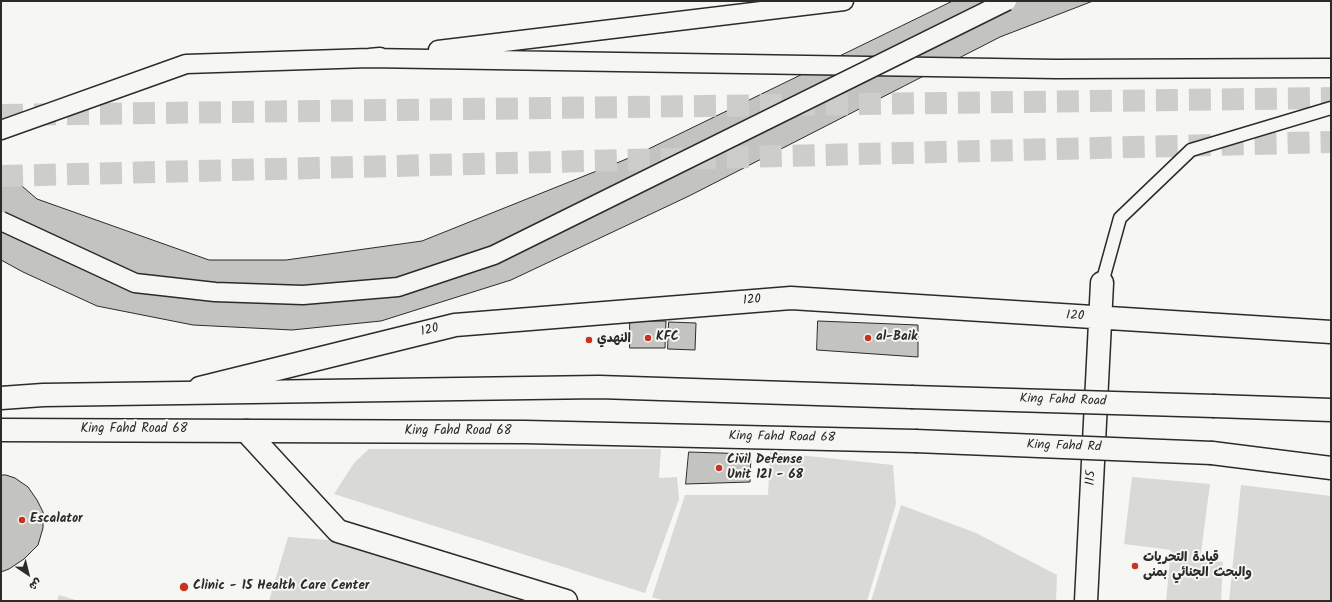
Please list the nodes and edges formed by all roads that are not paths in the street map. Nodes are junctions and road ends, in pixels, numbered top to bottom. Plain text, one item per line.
1 (844, 1) edge
2 (1007, 1) edge
3 (369, 58) junction
4 (1331, 68) edge
5 (1331, 108) edge
6 (1, 130) edge
7 (1, 222) edge
8 (1102, 283) joint
9 (1100, 319) junction
10 (1331, 332) edge
11 (182, 393) junction
12 (1, 398) edge
13 (1331, 410) edge
14 (1, 430) edge
15 (246, 431) junction
16 (915, 441) joint
17 (1331, 468) edge
18 (566, 601) edge
19 (1086, 601) edge

1 - 3 street
2 - 7 street, bridge
3 - 4 street
3 - 6 street
5 - 8 lane
8 - 9 main road, 115
9 - 10 main road, 120
9 - 11 main road, 120
9 - 19 main road, 115
11 - 12 main road
11 - 13 main road, King Fahd Road, bridge
14 - 15 main road, King Fahd Road 68
15 - 16 main road, King Fahd Road 68
15 - 18 main road
16 - 17 main road, King Fahd Rd, bridge

